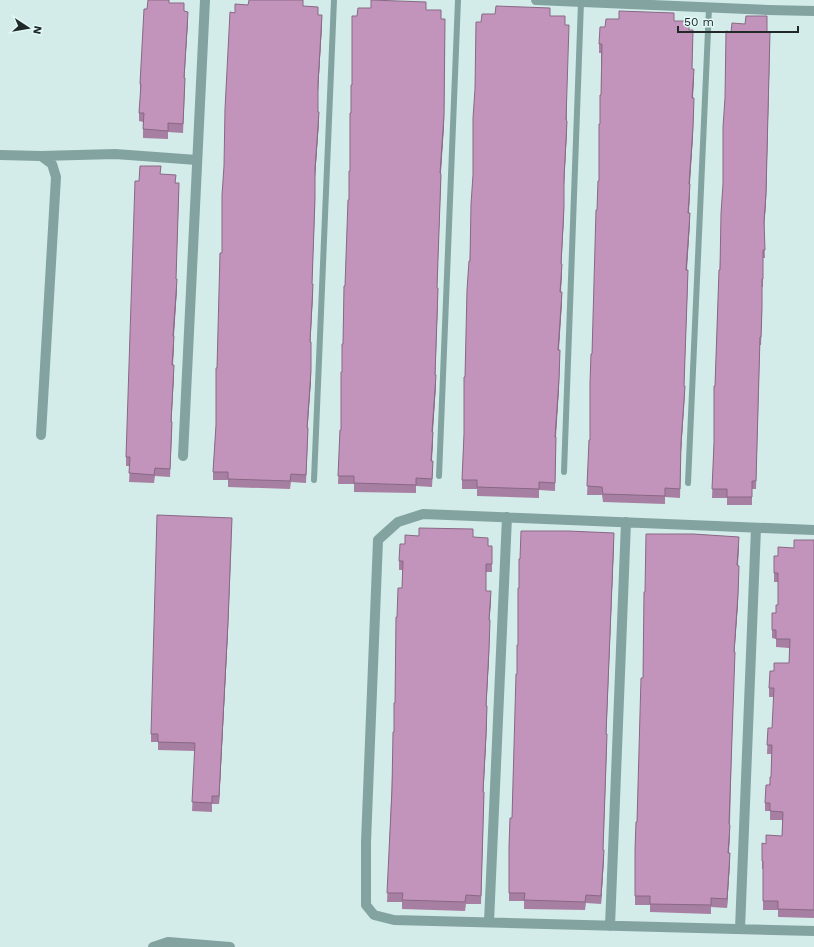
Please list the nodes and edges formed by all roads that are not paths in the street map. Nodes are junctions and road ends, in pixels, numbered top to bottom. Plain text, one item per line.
1 (205, 0) edge
2 (334, 0) edge
3 (458, 0) edge
4 (536, 0) edge
5 (768, 0) edge
6 (581, 2) junction
7 (641, 2) edge
8 (708, 8) junction
9 (768, 10) junction
10 (814, 11) edge
11 (0, 155) edge
12 (41, 156) junction
13 (197, 160) junction
14 (42, 435) dead end
15 (183, 456) dead end
16 (564, 472) dead end
17 (439, 476) dead end
18 (314, 480) dead end
19 (688, 483) dead end
20 (507, 517) junction
21 (626, 522) junction
22 (756, 528) junction
23 (814, 530) edge
24 (489, 922) junction
25 (610, 926) junction
26 (740, 929) junction
27 (814, 931) edge
28 (152, 947) edge
29 (230, 947) edge

1 - 13 street
2 - 18 lane
3 - 17 lane
4 - 6 street
5 - 9 street
6 - 7 street
6 - 16 lane
7 - 8 street
8 - 9 street
8 - 19 lane
9 - 10 street
11 - 12 street
12 - 13 street
12 - 14 street
13 - 15 street
20 - 21 street
20 - 24 street
20 - 24 street
21 - 22 street
21 - 25 street
22 - 23 street
22 - 26 street
24 - 25 street
25 - 26 street
26 - 27 street
28 - 29 street

